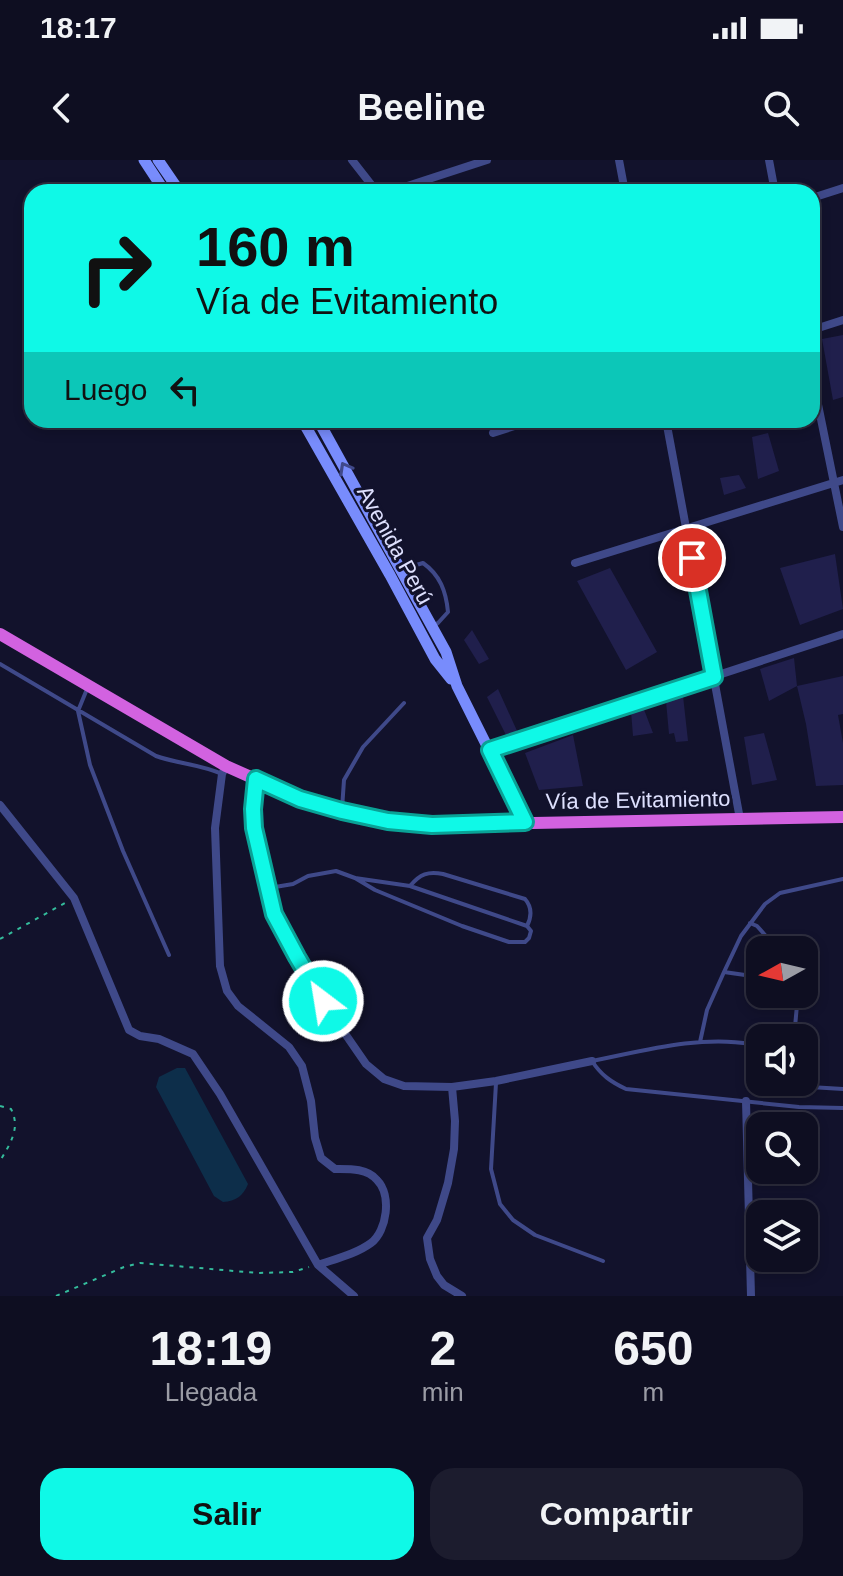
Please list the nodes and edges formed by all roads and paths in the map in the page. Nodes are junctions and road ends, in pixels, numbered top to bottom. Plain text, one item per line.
1 (144, 160) edge
2 (158, 160) edge
3 (352, 160) edge
4 (487, 160) edge
5 (619, 160) edge
6 (769, 160) edge
7 (160, 184) edge
8 (174, 184) edge
9 (371, 184) edge
10 (414, 184) edge
11 (624, 184) edge
12 (774, 184) edge
13 (843, 188) edge
14 (820, 195) edge
15 (843, 320) edge
16 (820, 327) edge
17 (820, 408) edge
18 (307, 428) edge
19 (323, 428) edge
20 (508, 428) edge
21 (668, 428) edge
22 (493, 433) dead end
23 (838, 481) edge
24 (843, 527) edge
25 (687, 529) junction
26 (575, 563) dead end
27 (402, 569) junction
28 (390, 575) junction
29 (432, 626) junction
30 (419, 631) junction
31 (0, 634) edge
32 (843, 634) edge
33 (0, 664) edge
34 (714, 677) junction
35 (88, 686) junction
36 (457, 686) junction
37 (404, 703) dead end
38 (78, 711) junction
39 (490, 750) junction
40 (224, 770) junction
41 (256, 779) junction
42 (0, 805) edge
43 (342, 811) junction
44 (843, 817) edge
45 (740, 819) junction
46 (525, 822) junction
47 (355, 878) junction
48 (843, 879) edge
49 (410, 886) junction
50 (267, 888) junction
51 (74, 898) junction
52 (750, 923) junction
53 (527, 926) junction
54 (765, 936) edge
55 (0, 939) edge
56 (169, 955) dead end
57 (724, 972) junction
58 (746, 974) edge
59 (700, 1043) junction
60 (746, 1043) edge
61 (592, 1061) junction
62 (496, 1081) junction
63 (452, 1087) junction
64 (818, 1087) edge
65 (843, 1089) edge
66 (746, 1101) junction
67 (0, 1106) edge
68 (843, 1108) edge
69 (0, 1161) edge
70 (603, 1261) dead end
71 (318, 1265) junction
72 (444, 1285) junction
73 (56, 1296) edge
74 (354, 1296) edge
75 (448, 1296) edge
76 (462, 1296) edge
77 (751, 1296) edge

1 - 7 main road
2 - 8 main road
3 - 9 street
4 - 10 street
5 - 11 street
6 - 12 street
13 - 14 street
15 - 16 street
17 - 23 street
18 - 28 main road, Avenida Perú
27 -> 19 main road, Avenida Perú
20 - 22 street
21 - 25 street
23 - 24 street
23 - 25 street
25 - 26 street
25 - 34 street
27 - 28 lane
27 - 29 main road, Avenida Perú
27 - 29 lane
28 - 30 main road, Avenida Perú
29 - 30 lane
29 - 36 main road, Avenida Perú
30 - 36 main road, Avenida Perú
31 - 35 highway, Vía de Evitamiento
32 - 34 street
33 - 38 lane
34 - 39 street
34 - 45 street
35 - 38 lane
35 - 40 highway, Vía de Evitamiento
36 - 39 main road, Avenida Perú
37 - 43 lane
38 - 40 lane
38 - 56 lane
39 - 46 main road, Avenida Perú
40 - 41 highway, Vía de Evitamiento
40 - 71 street
41 - 43 highway, Vía de Evitamiento
41 - 50 street
42 - 51 street
43 - 46 highway, Vía de Evitamiento
44 - 45 highway, Vía de Evitamiento
45 - 46 highway, Vía de Evitamiento
47 - 49 lane
47 - 50 lane
47 - 53 lane
48 - 52 lane
49 - 53 lane
49 - 53 lane
50 - 63 street
51 - 55 path
51 - 71 street
52 - 54 lane
52 - 57 lane
57 - 58 lane
57 - 59 lane
59 - 60 lane
59 - 61 lane
61 - 62 street
61 - 66 lane
62 - 63 street
62 - 70 lane
63 - 72 street
64 - 65 lane
66 - 68 lane
66 - 77 street
67 - 69 path
71 - 73 path
71 - 74 street
72 - 75 street
72 - 76 street

